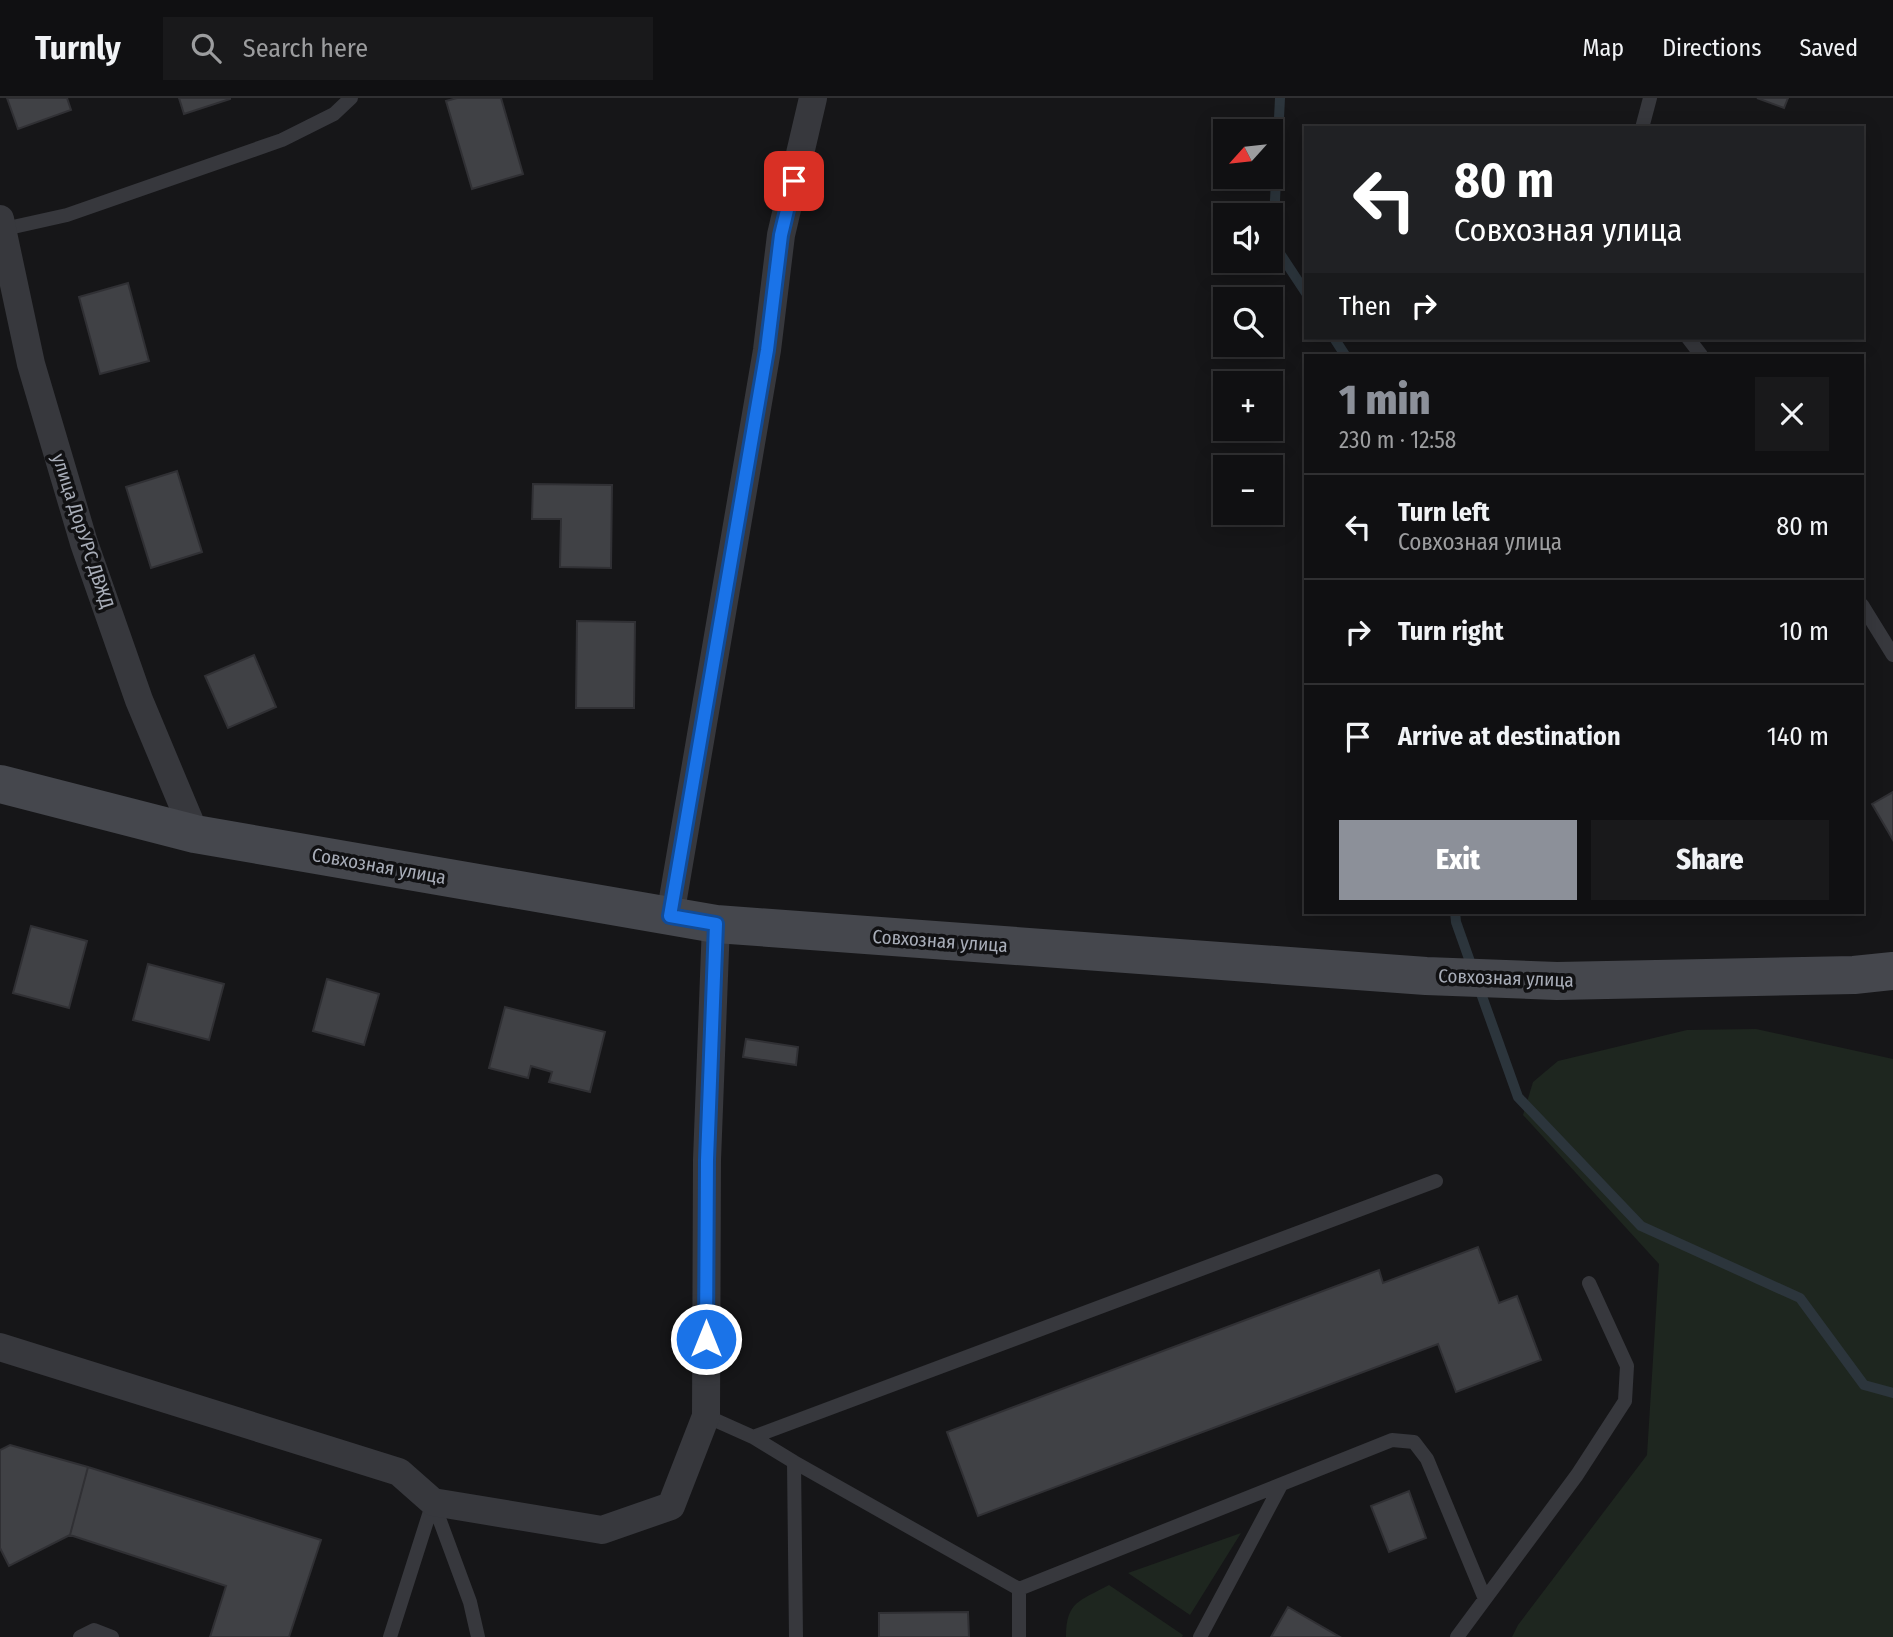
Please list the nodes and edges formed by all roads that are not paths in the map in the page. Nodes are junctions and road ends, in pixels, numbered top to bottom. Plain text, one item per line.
1 (351, 98) edge
2 (813, 98) edge
3 (1650, 98) edge
4 (1643, 126) edge
5 (1, 227) edge
6 (1690, 340) edge
7 (1700, 354) edge
8 (1864, 608) edge
9 (1893, 656) edge
10 (0, 784) edge
11 (195, 834) junction
12 (670, 916) junction
13 (716, 924) junction
14 (1893, 971) edge
15 (1436, 1181) dead end
16 (1590, 1283) dead end
17 (0, 1347) edge
18 (706, 1416) junction
19 (753, 1437) junction
20 (794, 1462) junction
21 (1281, 1485) junction
22 (433, 1502) junction
23 (1019, 1589) junction
24 (1485, 1599) junction
25 (79, 1637) edge
26 (112, 1637) edge
27 (390, 1637) edge
28 (478, 1637) edge
29 (796, 1637) edge
30 (1019, 1637) edge
31 (1200, 1637) edge
32 (1457, 1637) edge

1 - 5 lane
2 - 12 street
3 - 4 lane
5 - 11 street, улица ДорУРС ДВЖД
6 - 7 lane
8 - 9 lane
10 - 11 main road, Совхозная улица
11 - 12 main road, Совхозная улица
12 - 13 main road, Совхозная улица
13 - 14 main road, Совхозная улица
13 - 18 street
15 - 19 lane
16 - 24 lane
17 - 22 street
18 - 19 lane
18 - 22 street
19 - 20 lane
20 - 23 lane
20 - 29 lane
21 - 23 lane
21 - 24 lane
21 - 31 lane
22 - 27 lane
22 - 28 lane
23 - 30 lane
24 - 32 lane
25 - 26 lane

